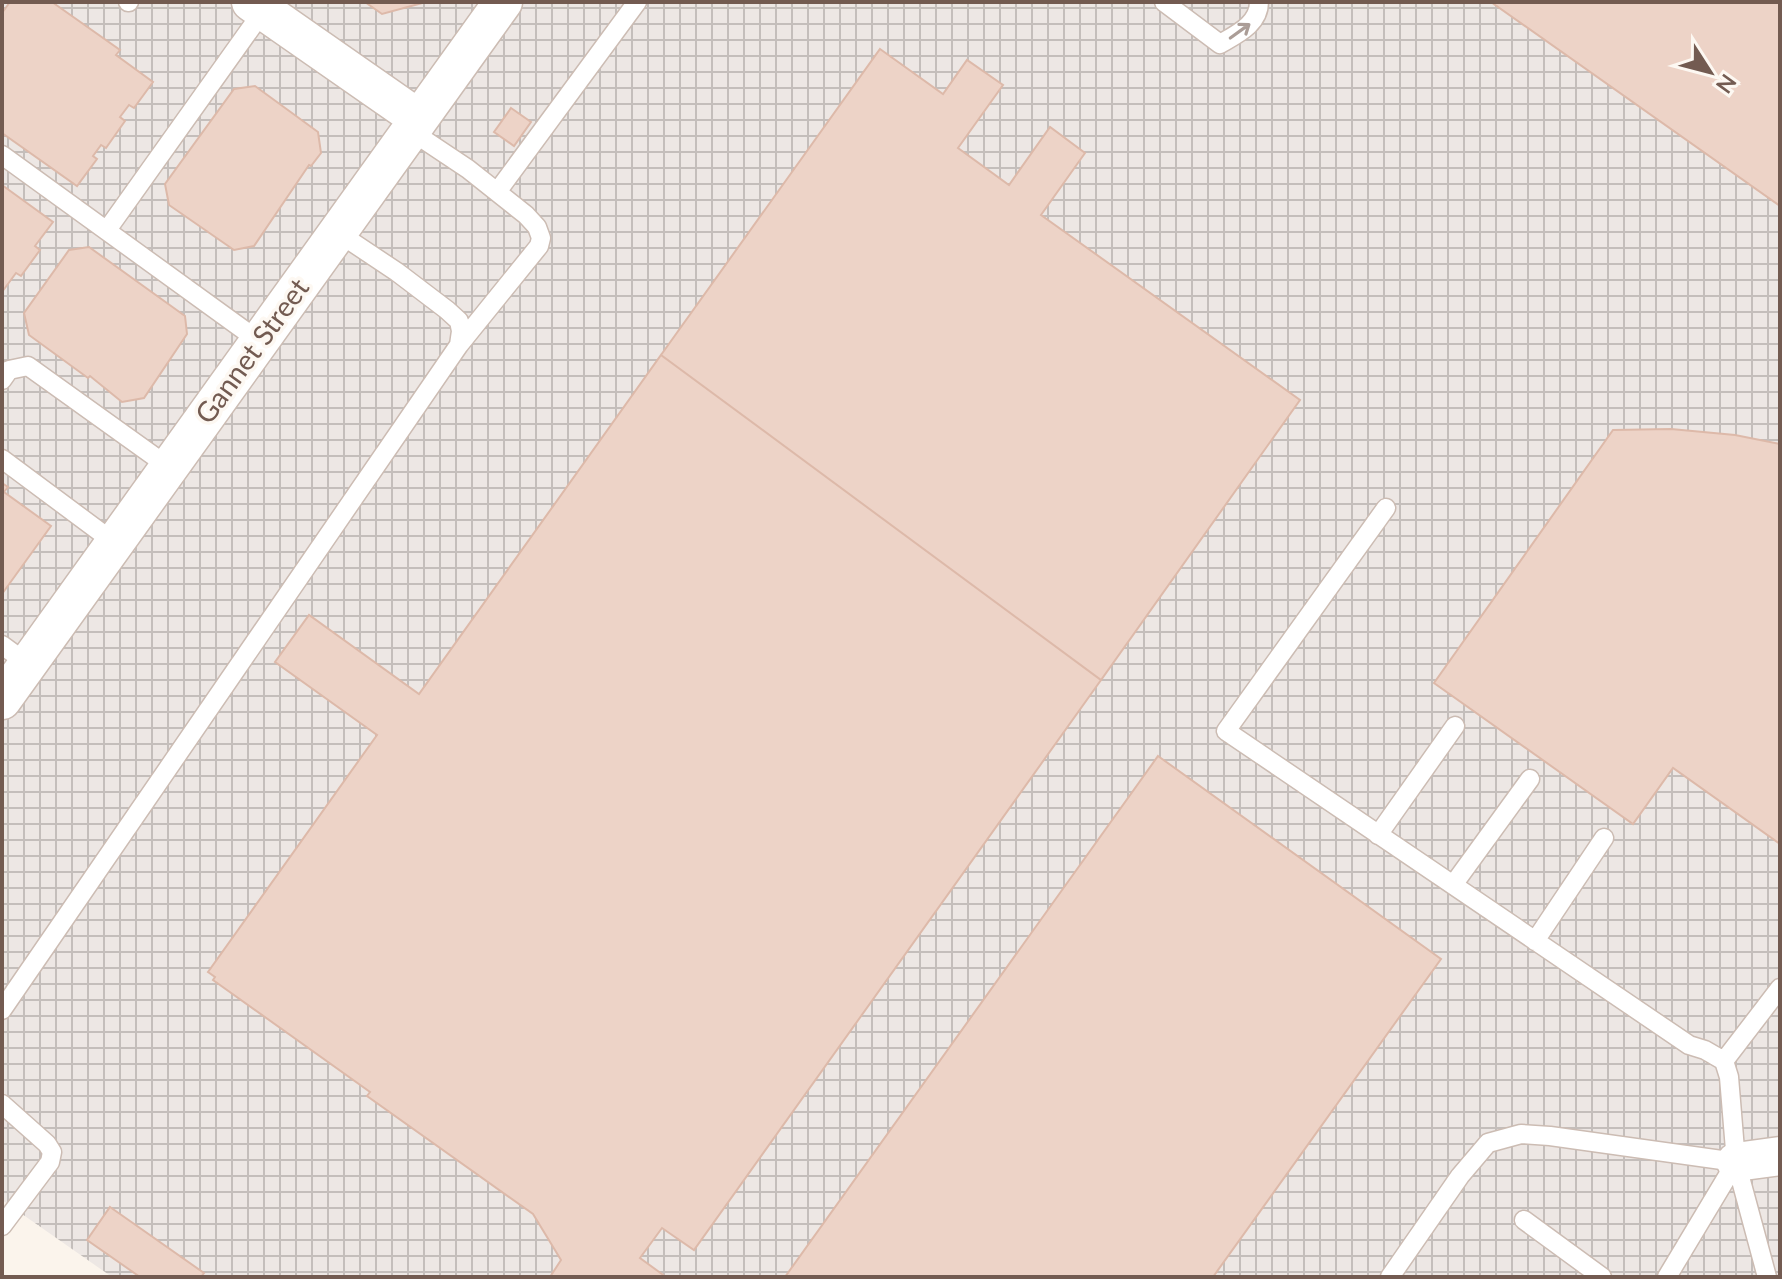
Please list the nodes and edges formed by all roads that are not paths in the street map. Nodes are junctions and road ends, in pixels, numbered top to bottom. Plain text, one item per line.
1 (503, 2) edge
2 (637, 2) edge
3 (1164, 2) edge
4 (1259, 2) edge
5 (257, 7) edge
6 (415, 125) junction
7 (2, 155) edge
8 (497, 192) junction
9 (107, 230) junction
10 (337, 232) junction
11 (259, 341) junction
12 (459, 345) junction
13 (2, 380) edge
14 (2, 459) edge
15 (169, 467) junction
16 (1386, 508) dead end
17 (115, 543) junction
18 (15, 654) edge
19 (2, 700) edge
20 (1455, 726) dead end
21 (1530, 779) dead end
22 (1378, 835) junction
23 (1604, 838) dead end
24 (1453, 885) junction
25 (1535, 941) junction
26 (1780, 988) edge
27 (2, 1010) edge
28 (1724, 1061) junction
29 (2, 1104) edge
30 (1780, 1156) edge
31 (1736, 1162) junction
32 (1524, 1220) dead end
33 (2, 1226) edge
34 (1390, 1277) edge
35 (1602, 1277) edge
36 (1667, 1277) edge
37 (1767, 1277) edge

1 - 6 street, Gannet Street
2 - 8 lane
3 -> 4 lane
5 - 6 street
5 - 9 lane
6 - 8 lane
6 - 10 street, Gannet Street
7 - 9 lane
8 - 12 lane
9 - 11 lane
10 - 11 street, Gannet Street
10 - 12 lane
11 - 15 street, Gannet Street
12 - 27 lane
13 - 15 lane
14 - 17 lane
15 - 17 street, Gannet Street
16 - 22 lane
17 - 18 street, Gannet Street
18 - 19 street, Gannet Street
20 - 22 lane
21 - 24 lane
22 - 24 lane
23 - 25 lane
24 - 25 lane
25 - 28 lane
26 - 28 lane
28 - 31 lane
29 - 33 lane
30 - 31 street
31 - 34 lane
31 - 36 lane
31 - 37 lane
32 - 35 lane

